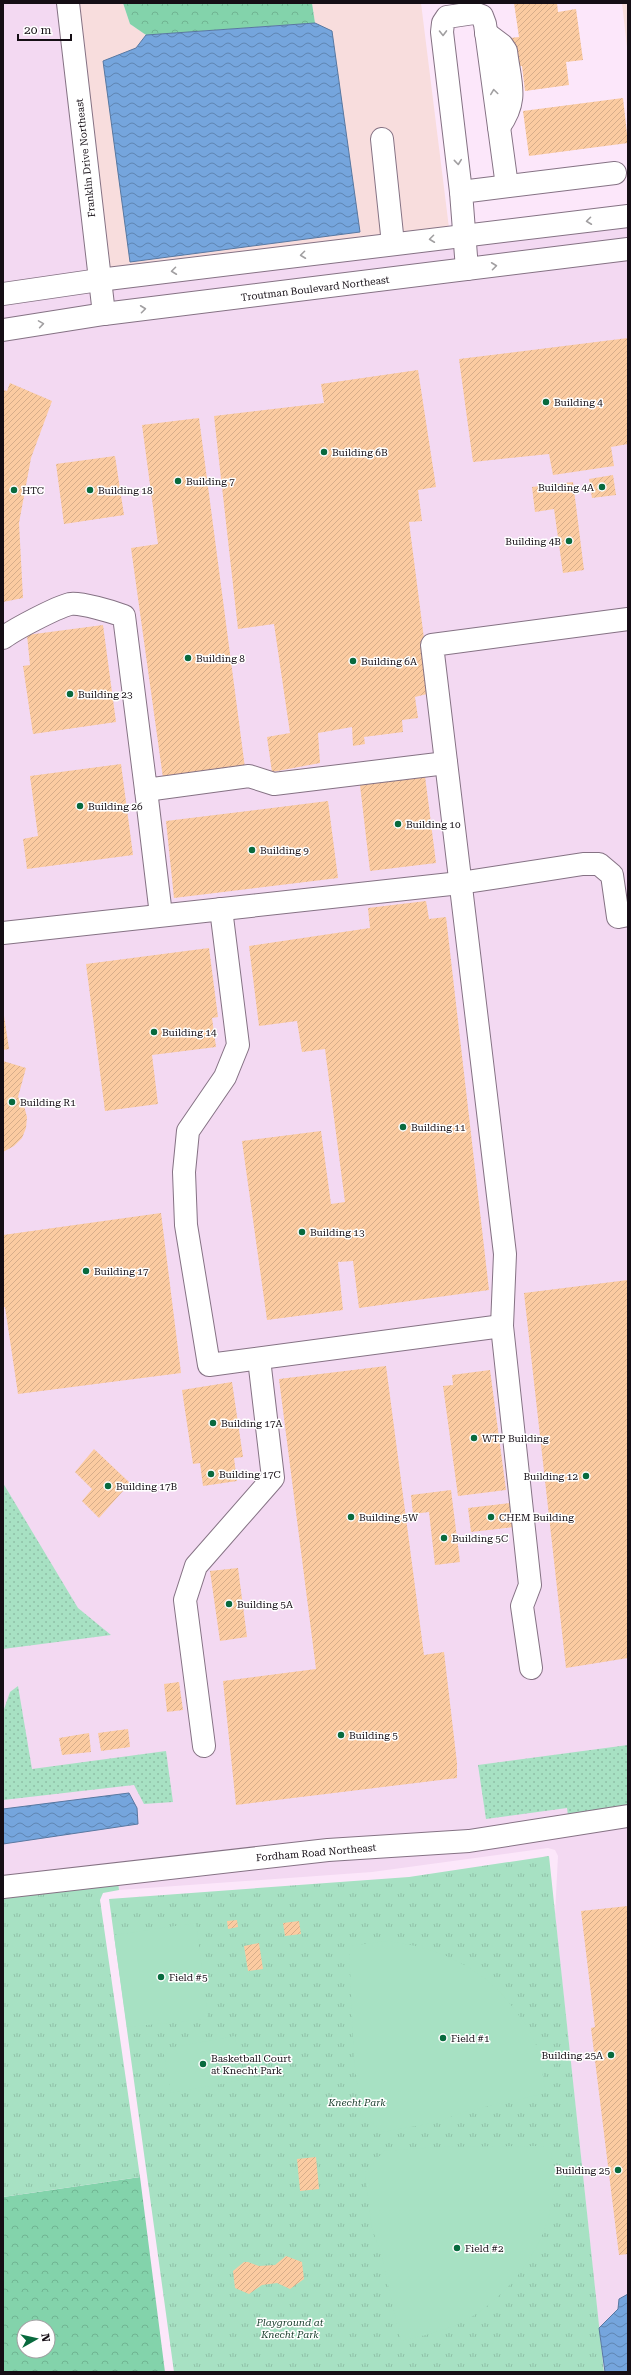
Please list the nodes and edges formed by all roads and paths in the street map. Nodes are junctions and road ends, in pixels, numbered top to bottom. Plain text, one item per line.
1 (68, 3) edge
2 (382, 139) dead end
3 (615, 173) dead end
4 (507, 186) junction
5 (461, 192) junction
6 (628, 216) edge
7 (463, 236) junction
8 (393, 244) junction
9 (628, 250) edge
10 (467, 269) junction
11 (99, 280) junction
12 (3, 294) edge
13 (104, 314) junction
14 (3, 330) edge
15 (628, 619) edge
16 (3, 638) edge
17 (446, 763) junction
18 (146, 790) junction
19 (460, 883) junction
20 (221, 909) junction
21 (628, 915) edge
22 (161, 916) junction
23 (3, 933) edge
24 (502, 1326) junction
25 (259, 1359) junction
26 (531, 1668) dead end
27 (204, 1746) dead end
28 (628, 1816) edge
29 (3, 1887) edge

1 - 11 street, Franklin Drive Northeast
2 - 8 street
3 - 4 street
4 - 5 street
4 -> 5 street
5 - 7 street
6 -> 7 street
7 -> 8 street
7 - 10 street
8 -> 11 street
10 -> 9 street, Troutman Boulevard Northeast
13 -> 10 street, Troutman Boulevard Northeast
11 - 12 street
11 - 13 street, Franklin Drive Northeast
14 -> 13 street, Troutman Boulevard Northeast
15 - 17 street
16 - 18 street
17 - 18 street
17 - 19 street
18 - 22 street
19 - 20 street
19 - 21 street
19 - 24 street
20 - 22 street
20 - 25 street
22 - 23 street
24 - 25 street
24 - 26 street
25 - 27 street
28 - 29 street, Fordham Road Northeast

